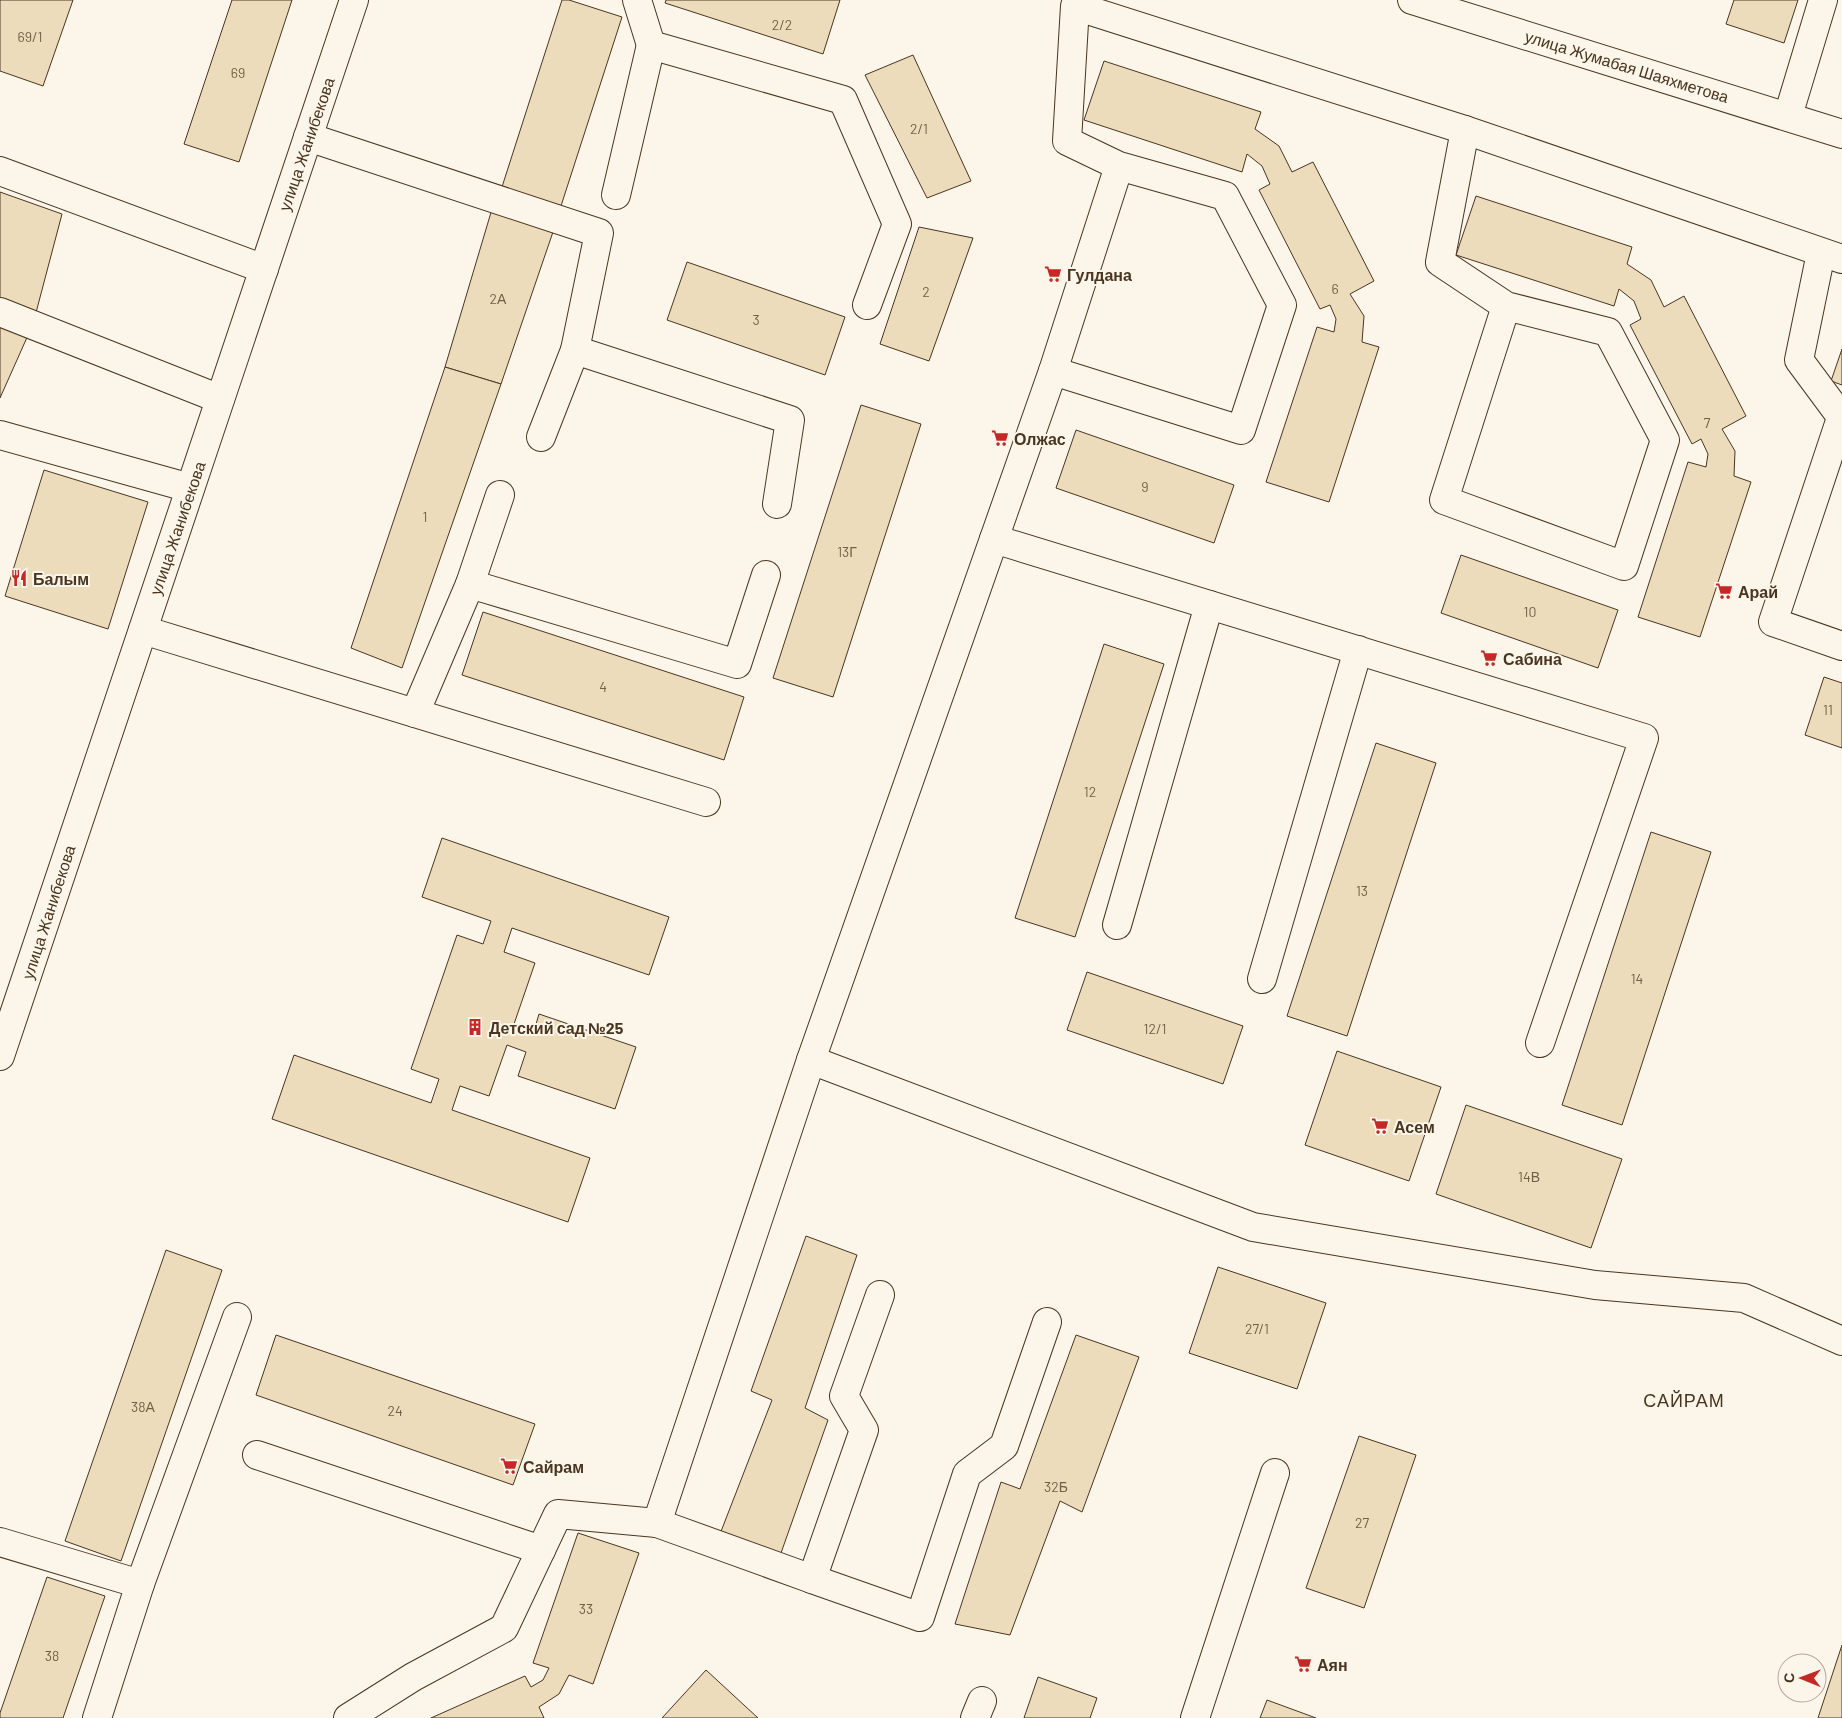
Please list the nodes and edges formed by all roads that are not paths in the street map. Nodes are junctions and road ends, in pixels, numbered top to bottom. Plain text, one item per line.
1 (354, 0) edge
2 (637, 0) edge
3 (1412, 0) edge
4 (1823, 0) edge
5 (651, 45) junction
6 (1788, 116) junction
7 (1465, 130) junction
8 (1842, 134) edge
9 (308, 137) junction
10 (1119, 166) junction
11 (0, 171) edge
12 (616, 195) dead end
13 (1832, 256) edge
14 (264, 269) junction
15 (867, 305) dead end
16 (1506, 306) junction
17 (0, 312) edge
18 (575, 350) junction
19 (1053, 370) junction
20 (220, 400) junction
21 (1841, 418) edge
22 (0, 434) edge
23 (541, 437) dead end
24 (190, 488) junction
25 (500, 495) dead end
26 (777, 504) dead end
27 (994, 539) junction
28 (766, 575) dead end
29 (470, 584) junction
30 (1209, 605) junction
31 (143, 630) junction
32 (1842, 646) edge
33 (1358, 650) junction
34 (415, 713) junction
35 (706, 802) dead end
36 (1117, 925) dead end
37 (1262, 979) dead end
38 (1540, 1043) dead end
39 (0, 1056) edge
40 (811, 1060) junction
41 (880, 1295) dead end
42 (237, 1317) dead end
43 (1047, 1322) dead end
44 (1842, 1341) edge
45 (257, 1455) dead end
46 (1275, 1473) dead end
47 (657, 1524) junction
48 (0, 1542) edge
49 (541, 1550) junction
50 (812, 1579) junction
51 (140, 1584) junction
52 (97, 1718) edge
53 (348, 1718) edge
54 (1195, 1718) edge

1 - 9 street, улица Жанибекова
2 - 5 street
3 - 6 street, улица Жумабая Шаяхметова
4 - 6 street
5 - 12 street
5 - 15 street
6 - 8 street, улица Жумабая Шаяхметова
7 - 10 street
7 - 13 street
7 - 16 street
9 - 14 street, улица Жанибекова
9 - 18 street
10 - 19 street
10 - 19 street
11 - 14 street
13 - 21 street
14 - 20 street, улица Жанибекова
16 - 16 street
17 - 20 street
18 - 23 street
18 - 26 street
19 - 27 street
20 - 24 street, улица Жанибекова
21 - 32 street
22 - 24 street
24 - 31 street, улица Жанибекова
25 - 29 street
27 - 30 street
27 - 40 street
28 - 29 street
29 - 34 street
30 - 33 street
30 - 36 street
31 - 34 street
31 - 39 street, улица Жанибекова
33 - 37 street
33 - 38 street
34 - 35 street
40 - 44 street
40 - 47 street
41 - 50 street
42 - 51 street
43 - 50 street
45 - 49 street
46 - 54 street
47 - 49 street
47 - 50 street
48 - 51 street
49 - 53 street
51 - 52 street

